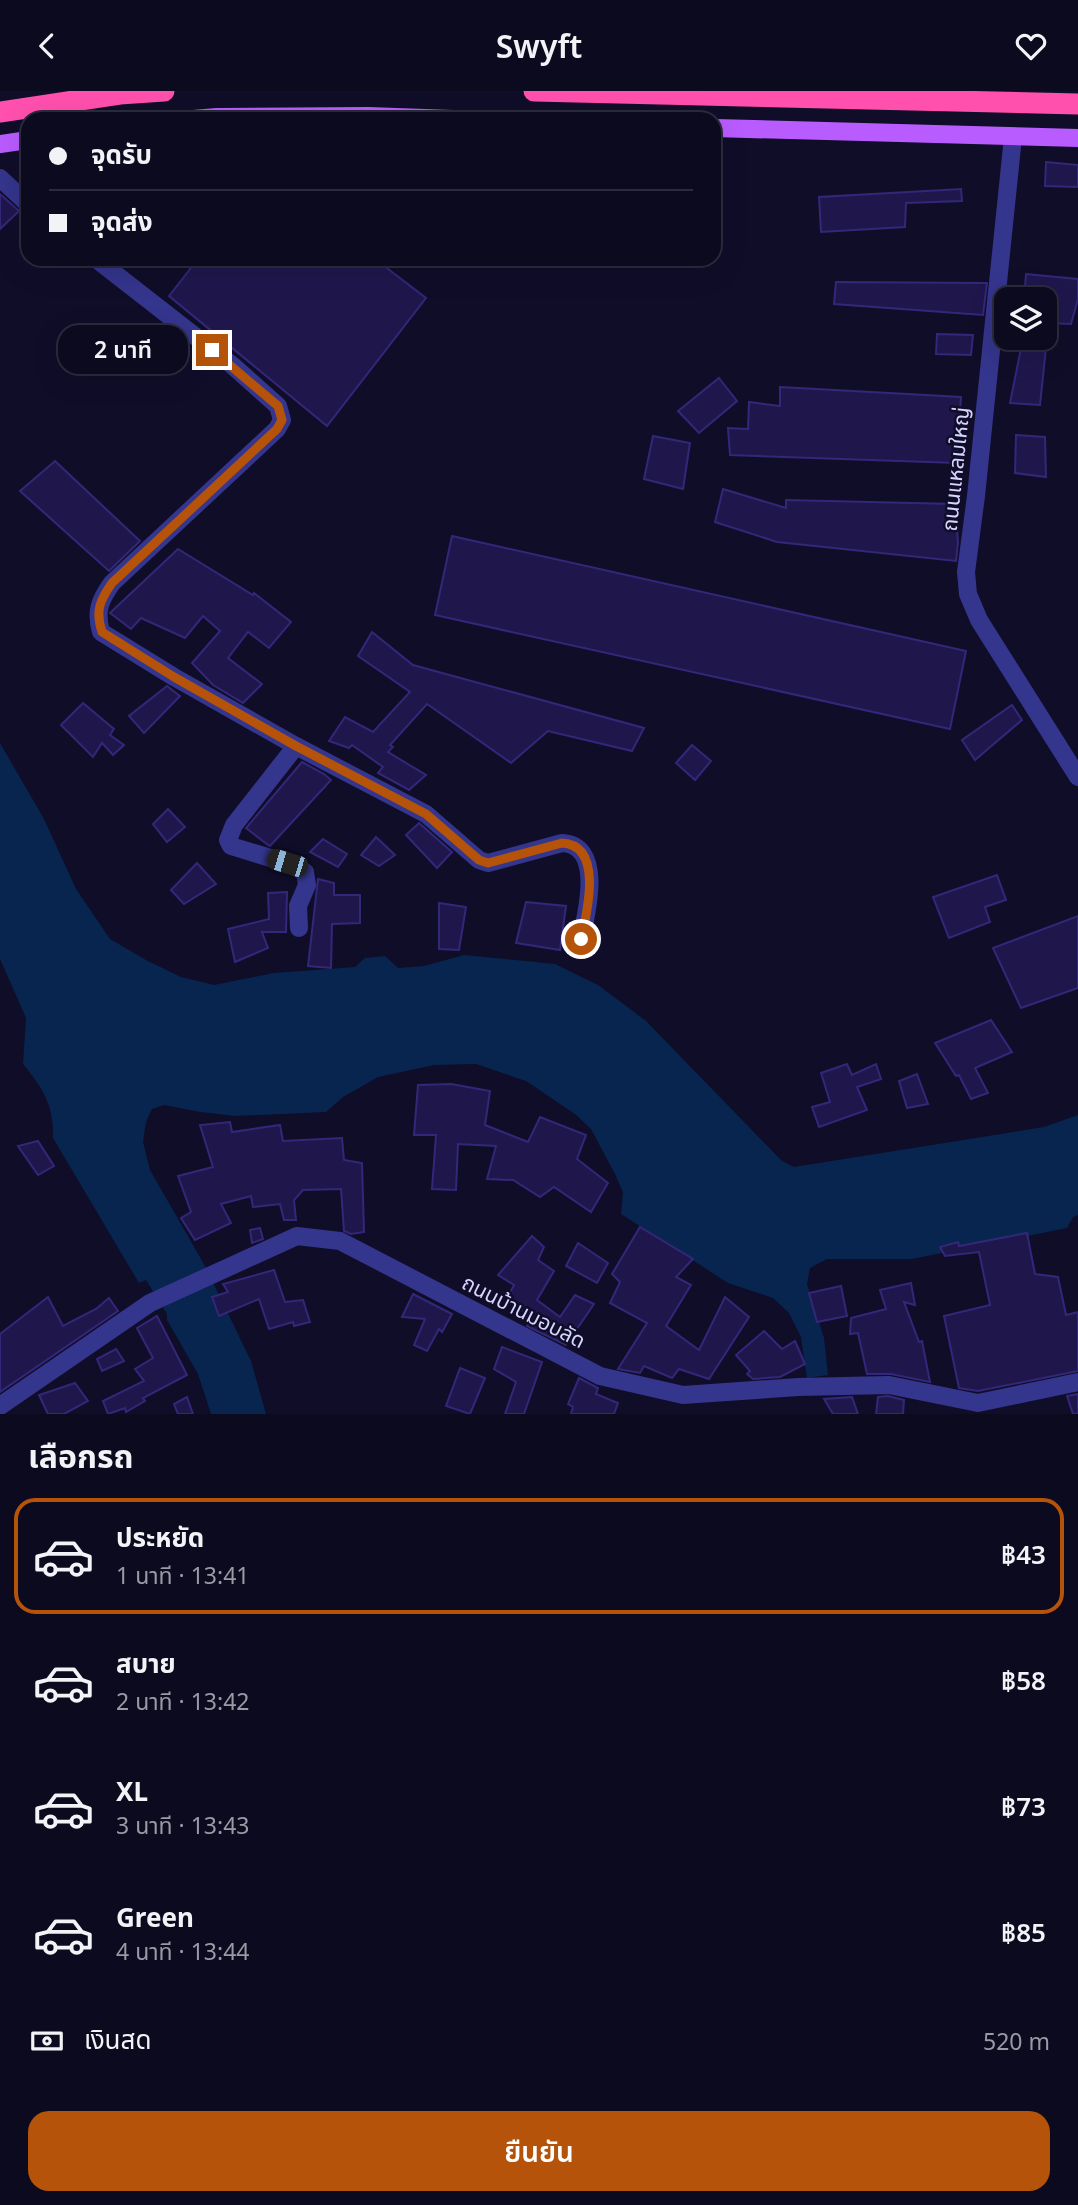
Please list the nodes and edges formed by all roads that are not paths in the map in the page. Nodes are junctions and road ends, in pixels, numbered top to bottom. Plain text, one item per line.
1 (164, 91) edge
2 (534, 91) edge
3 (1078, 104) edge
4 (0, 112) edge
5 (721, 128) edge
6 (1013, 137) junction
7 (1078, 138) edge
8 (21, 141) edge
9 (0, 144) edge
10 (0, 178) edge
11 (21, 198) edge
12 (105, 266) edge
13 (296, 746) junction
14 (1078, 777) edge
15 (299, 928) dead end
16 (581, 939) dead end
17 (1078, 1382) edge
18 (0, 1406) edge
19 (953, 1406) edge

1 - 4 highway
2 - 3 highway
5 - 6 main road
6 - 7 main road
6 - 14 street, ถนนแหลมใหญ่
8 - 9 main road
10 - 11 street
12 - 13 street
13 - 15 street
13 - 16 street
17 - 19 street, ถนนบ้านมอบลัด
18 - 19 street, ถนนบ้านมอบลัด

